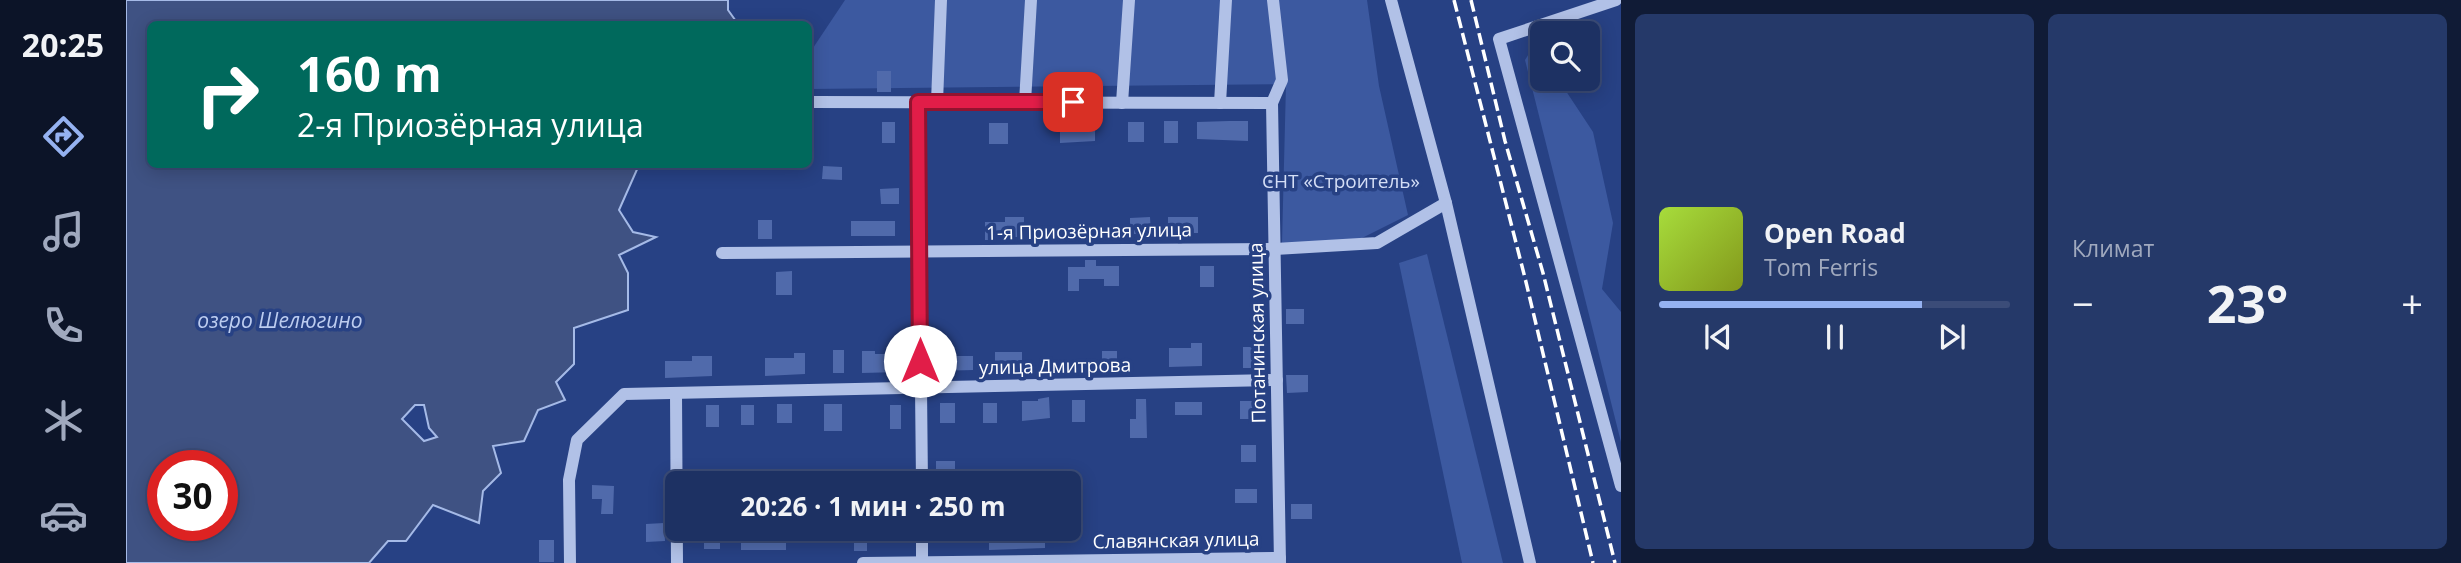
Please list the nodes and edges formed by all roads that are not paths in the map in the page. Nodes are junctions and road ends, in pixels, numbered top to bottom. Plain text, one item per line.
1 (941, 0) edge
2 (1031, 0) edge
3 (1129, 0) edge
4 (1226, 0) edge
5 (1273, 0) edge
6 (1391, 0) edge
7 (1616, 0) edge
8 (813, 102) dead end
9 (918, 102) junction
10 (937, 102) junction
11 (1025, 102) junction
12 (1122, 103) junction
13 (1220, 103) junction
14 (1272, 103) junction
15 (1446, 203) junction
16 (1275, 249) junction
17 (919, 252) junction
18 (722, 253) dead end
19 (1277, 380) junction
20 (920, 388) junction
21 (676, 393) junction
22 (922, 471) edge
23 (1621, 486) edge
24 (922, 541) edge
25 (1280, 560) edge
26 (570, 563) edge
27 (677, 563) edge
28 (863, 563) edge
29 (922, 563) edge
30 (1530, 563) edge

1 - 10 street
2 - 11 street
3 - 12 street
4 - 13 street
5 - 14 street, Потанинская улица
6 - 15 street
7 - 23 street
8 - 9 street
9 - 10 street
9 - 17 street
10 - 11 street
11 - 12 street
12 - 13 street
13 - 14 street
14 - 16 street, Потанинская улица
15 - 16 street, 1-я Приозёрная улица
15 - 30 street
16 - 17 street, 1-я Приозёрная улица
16 - 19 street, Потанинская улица
17 - 18 street, 1-я Приозёрная улица
17 - 20 street
19 - 20 street, улица Дмитрова
19 - 25 street, Потанинская улица
20 - 21 street, улица Дмитрова
20 - 22 street
21 - 26 street, улица Дмитрова
21 - 27 street
24 - 29 street
25 - 29 street, Славянская улица
28 - 29 street, Славянская улица

